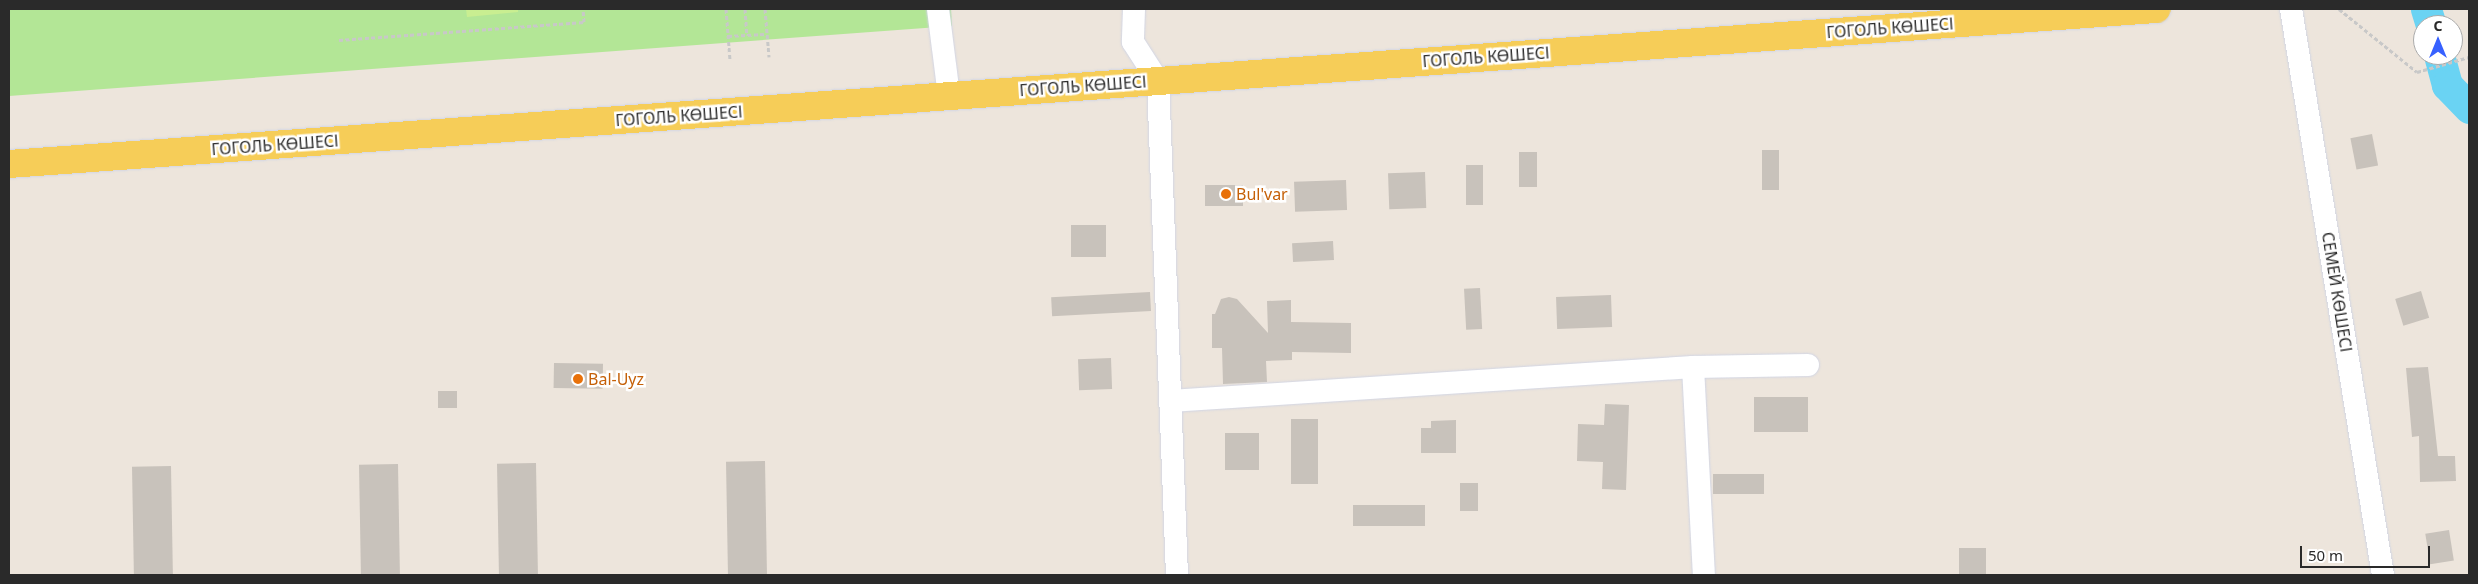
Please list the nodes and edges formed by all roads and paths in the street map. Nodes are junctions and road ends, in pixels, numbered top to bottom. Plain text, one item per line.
1 (583, 9) edge
2 (726, 9) edge
3 (745, 9) edge
4 (765, 9) edge
5 (938, 9) edge
6 (1134, 9) edge
7 (2156, 9) edge
8 (2291, 9) edge
9 (2339, 9) edge
10 (767, 34) junction
11 (747, 35) junction
12 (728, 36) junction
13 (339, 40) dead end
14 (2469, 56) edge
15 (769, 57) dead end
16 (730, 60) dead end
17 (1158, 81) junction
18 (949, 96) junction
19 (9, 164) edge
20 (1808, 365) dead end
21 (1693, 367) junction
22 (1170, 401) junction
23 (1177, 575) edge
24 (1704, 575) edge
25 (2383, 575) edge

1 - 13 path
2 - 12 path
3 - 11 path
4 - 10 path
5 - 18 street
6 - 17 street
7 - 17 main road, ГОГОЛЬ КӨШЕСІ
8 - 25 street, СЕМЕЙ КӨШЕСІ
9 - 14 path
10 - 11 path
10 - 15 path
11 - 12 path
12 - 16 path
17 - 18 main road, ГОГОЛЬ КӨШЕСІ
17 - 22 street
18 - 19 main road, ГОГОЛЬ КӨШЕСІ
20 - 21 street
21 - 22 street
21 - 24 street
22 - 23 street

